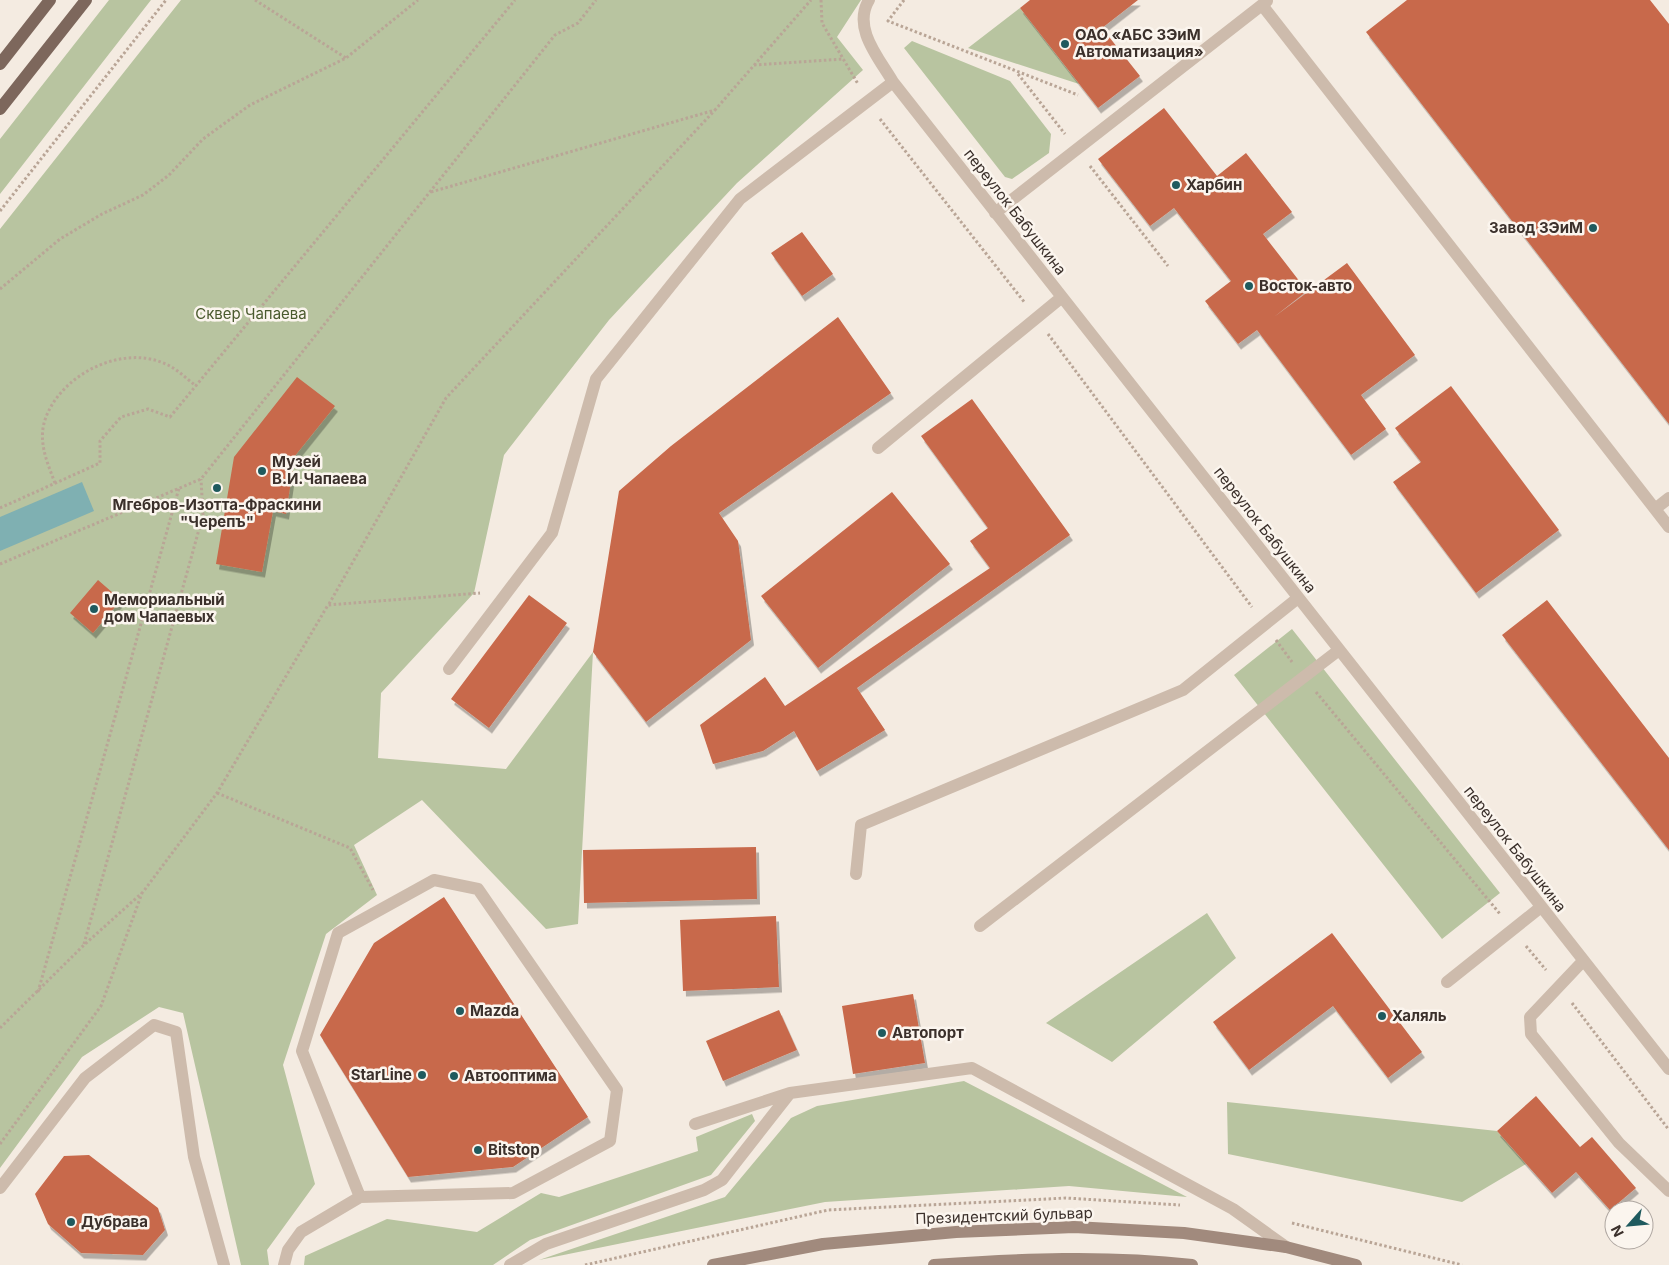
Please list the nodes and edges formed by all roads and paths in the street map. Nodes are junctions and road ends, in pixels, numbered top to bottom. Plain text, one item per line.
1 (50, 0) edge
2 (86, 0) edge
3 (166, 0) edge
4 (255, 0) edge
5 (418, 0) edge
6 (515, 0) edge
7 (596, 0) edge
8 (812, 0) edge
9 (821, 0) edge
10 (869, 0) edge
11 (904, 0) edge
12 (1265, 2) edge
13 (346, 58) junction
14 (844, 58) junction
15 (0, 64) edge
16 (754, 65) junction
17 (1018, 74) junction
18 (893, 82) junction
19 (1078, 95) dead end
20 (867, 102) junction
21 (0, 109) edge
22 (715, 110) junction
23 (1077, 149) junction
24 (429, 192) junction
25 (0, 211) edge
26 (995, 213) junction
27 (1168, 266) dead end
28 (0, 289) edge
29 (1062, 298) junction
30 (196, 386) junction
31 (878, 448) dead end
32 (201, 479) junction
33 (56, 483) junction
34 (179, 488) junction
35 (1669, 498) edge
36 (0, 508) edge
37 (1655, 509) junction
38 (1669, 527) edge
39 (0, 564) edge
40 (508, 591) junction
41 (1298, 598) junction
42 (328, 605) junction
43 (1339, 650) junction
44 (449, 669) dead end
45 (217, 793) junction
46 (856, 874) dead end
47 (143, 892) junction
48 (1541, 907) junction
49 (383, 908) junction
50 (980, 926) dead end
51 (84, 945) junction
52 (1583, 961) junction
53 (1447, 982) dead end
54 (38, 993) junction
55 (0, 1028) edge
56 (1669, 1069) edge
57 (790, 1093) junction
58 (695, 1124) dead end
59 (0, 1144) edge
60 (0, 1188) edge
61 (1669, 1191) edge
62 (360, 1197) junction
63 (1286, 1247) junction
64 (224, 1265) edge
65 (284, 1265) edge
66 (510, 1265) edge
67 (713, 1265) edge
68 (934, 1265) edge
69 (1192, 1265) edge
70 (1356, 1265) edge

1 - 15 main road
2 - 21 main road
3 - 25 path
4 - 13 path
5 - 13 path
6 - 30 path
7 - 24 path
8 - 16 path
9 - 14 path
10 - 18 lane, переулок Бабушкина
11 - 17 path
12 - 23 lane
12 - 37 lane
13 - 28 path
14 - 16 path
14 - 20 path
16 - 22 path
17 - 19 path
17 - 23 path
18 - 20 lane
18 - 26 lane, переулок Бабушкина
20 - 40 lane
22 - 24 path
22 - 42 path
23 - 26 lane
23 - 27 path
24 - 32 path
26 - 29 lane, переулок Бабушкина
29 - 31 lane
29 - 41 lane, переулок Бабушкина
30 - 33 path
30 - 33 path
32 - 34 path
32 - 51 path
33 - 36 path
34 - 39 path
34 - 54 path
35 - 37 lane
37 - 38 lane
40 - 42 path
40 - 44 lane
41 - 43 lane, переулок Бабушкина
41 - 46 lane
42 - 45 path
43 - 48 lane, переулок Бабушкина
43 - 50 lane
45 - 47 path
45 - 49 path
47 - 51 path
47 - 59 path
48 - 52 lane, переулок Бабушкина
48 - 53 lane
49 - 62 lane
49 - 62 lane
51 - 54 path
52 - 56 lane, переулок Бабушкина
52 - 61 lane
54 - 55 path
57 - 58 lane
57 - 63 lane
57 - 66 lane
60 - 64 lane
62 - 65 lane
63 - 67 main road, Президентский бульвар
63 - 70 main road, Президентский бульвар
68 - 69 main road

